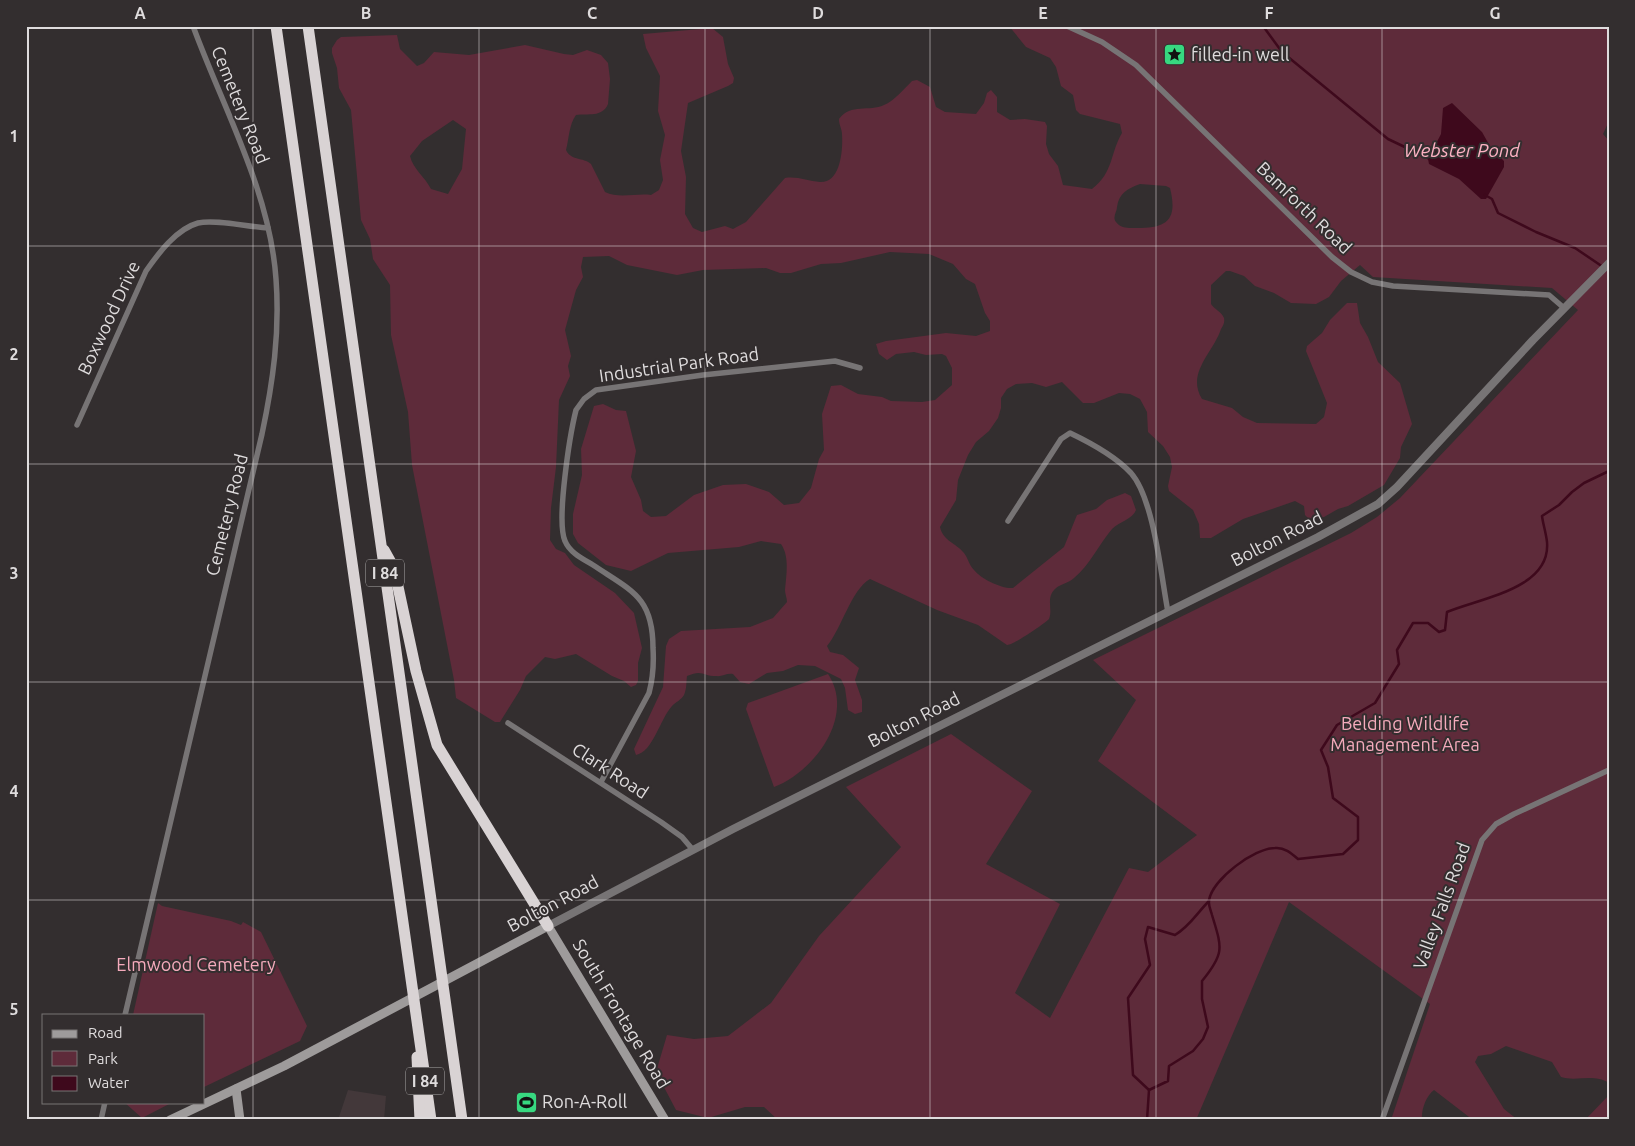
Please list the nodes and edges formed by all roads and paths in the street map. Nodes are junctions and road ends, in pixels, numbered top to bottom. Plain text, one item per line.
1 (193, 26) edge
2 (276, 26) edge
3 (308, 26) edge
4 (1067, 26) edge
5 (268, 228) junction
6 (1609, 263) edge
7 (1564, 308) junction
8 (860, 368) dead end
9 (77, 425) dead end
10 (1008, 521) dead end
11 (380, 544) junction
12 (1168, 612) junction
13 (508, 722) dead end
14 (1609, 770) edge
15 (601, 782) junction
16 (693, 850) junction
17 (548, 926) junction
18 (125, 1014) edge
19 (420, 1043) junction
20 (236, 1089) junction
21 (105, 1104) edge
22 (204, 1104) edge
23 (205, 1104) edge
24 (101, 1120) edge
25 (170, 1120) edge
26 (240, 1120) edge
27 (420, 1120) edge
28 (431, 1120) edge
29 (462, 1120) edge
30 (665, 1120) edge
31 (1382, 1120) edge

1 - 5 street, Cemetery Road
2 - 19 highway, I 84
3 - 11 highway, I 84
4 - 7 street, Bamforth Road
5 - 9 street, Boxwood Drive
5 - 18 street, Cemetery Road
6 - 7 street, Bolton Road
7 - 12 street, Bolton Road
8 - 15 street, Industrial Park Road
10 - 12 street
11 - 17 highway
11 - 29 highway, I 84
12 - 16 street, Bolton Road
13 - 15 street, Clark Road
14 - 31 street, Valley Falls Road
15 - 16 street, Clark Road
16 - 17 street, Bolton Road
17 - 20 main road, Bolton Road
17 - 30 main road, South Frontage Road
19 - 27 highway
19 - 28 highway, I 84
20 - 23 main road, Bolton Road
20 - 26 main road
21 - 24 street
22 - 25 main road, Bolton Road

